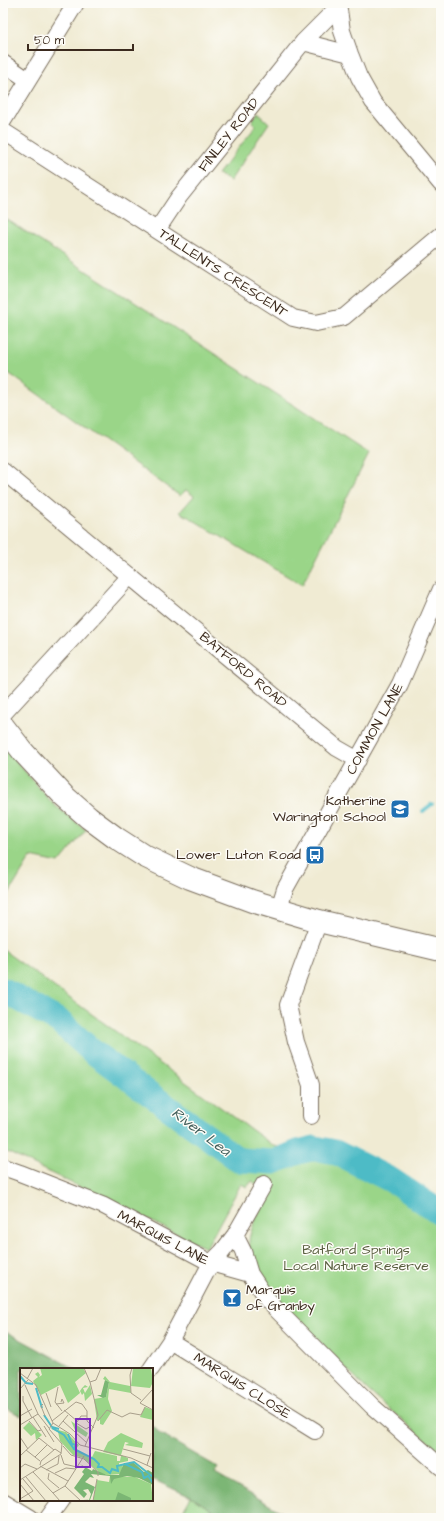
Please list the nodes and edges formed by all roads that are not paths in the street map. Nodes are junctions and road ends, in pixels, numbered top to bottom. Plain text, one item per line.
1 (76, 3) edge
2 (338, 5) edge
3 (303, 42) junction
4 (350, 54) junction
5 (3, 63) edge
6 (28, 80) junction
7 (3, 121) edge
8 (3, 131) edge
9 (441, 184) edge
10 (157, 230) junction
11 (441, 235) edge
12 (3, 471) edge
13 (130, 576) junction
14 (441, 589) edge
15 (3, 714) edge
16 (3, 726) edge
17 (358, 760) junction
18 (279, 908) junction
19 (319, 920) junction
20 (441, 950) edge
21 (310, 1116) dead end
22 (3, 1167) edge
23 (264, 1184) dead end
24 (235, 1235) junction
25 (210, 1264) junction
26 (250, 1274) junction
27 (170, 1341) junction
28 (152, 1368) edge
29 (315, 1430) dead end
30 (441, 1468) edge
31 (3, 1501) edge
32 (60, 1501) edge
33 (31, 1518) edge
34 (48, 1518) edge

1 - 6 street
2 - 3 street, FINLEY ROAD
2 - 4 street
3 - 4 street
3 - 10 street, FINLEY ROAD
4 - 9 street
5 - 6 street
6 - 7 street
8 - 10 street, TALLENTS CRESCENT
10 - 11 street, TALLENTS CRESCENT
12 - 13 street, BATFORD ROAD
13 - 15 street
13 - 17 street, BATFORD ROAD
14 - 17 street, COMMON LANE
16 - 18 main road
17 - 18 street, COMMON LANE
18 - 19 main road
19 - 20 main road
19 - 21 street
22 - 25 street, MARQUIS LANE
23 - 24 street
24 - 25 street
24 - 26 street
25 - 26 street, MARQUIS LANE
25 - 27 street
26 - 30 street
27 - 28 street
27 - 29 street, MARQUIS CLOSE
31 - 33 street
32 - 34 street

